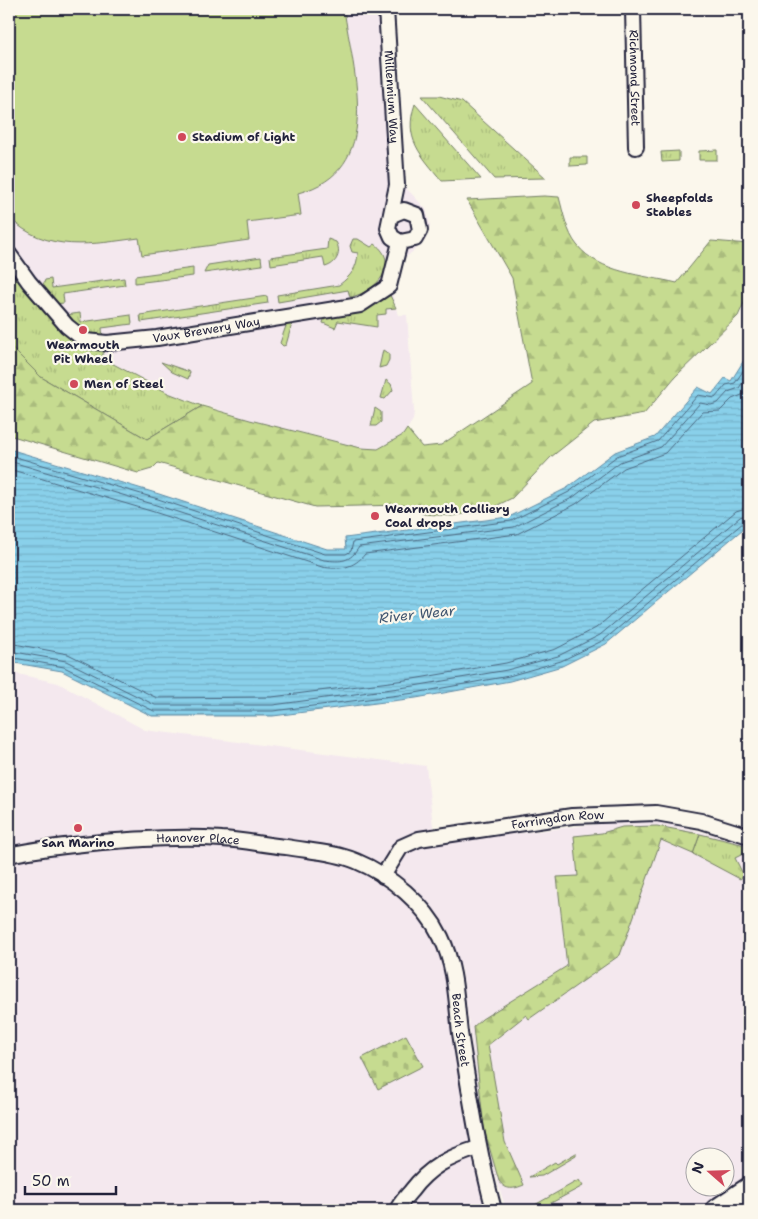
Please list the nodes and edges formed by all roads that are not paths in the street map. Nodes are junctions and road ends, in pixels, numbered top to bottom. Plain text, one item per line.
1 (386, 9) edge
2 (632, 9) edge
3 (636, 147) dead end
4 (397, 185) junction
5 (408, 210) junction
6 (392, 215) junction
7 (400, 242) junction
8 (9, 254) edge
9 (749, 836) edge
10 (9, 855) edge
11 (383, 876) junction
12 (478, 1148) junction
13 (749, 1188) edge
14 (398, 1210) edge
15 (494, 1210) edge
16 (716, 1210) edge

1 - 4 street, Millennium Way
2 - 3 street, Richmond Street
4 - 5 street, Millennium Way
4 - 6 street, Millennium Way
5 - 6 street
5 - 7 street
6 - 7 street
7 - 8 street, Vaux Brewery Way
9 - 11 street, Farringdon Row
10 - 11 street, Hanover Place
11 - 12 street, Beach Street
12 - 14 street
12 - 15 street, Beach Street
13 - 16 highway

